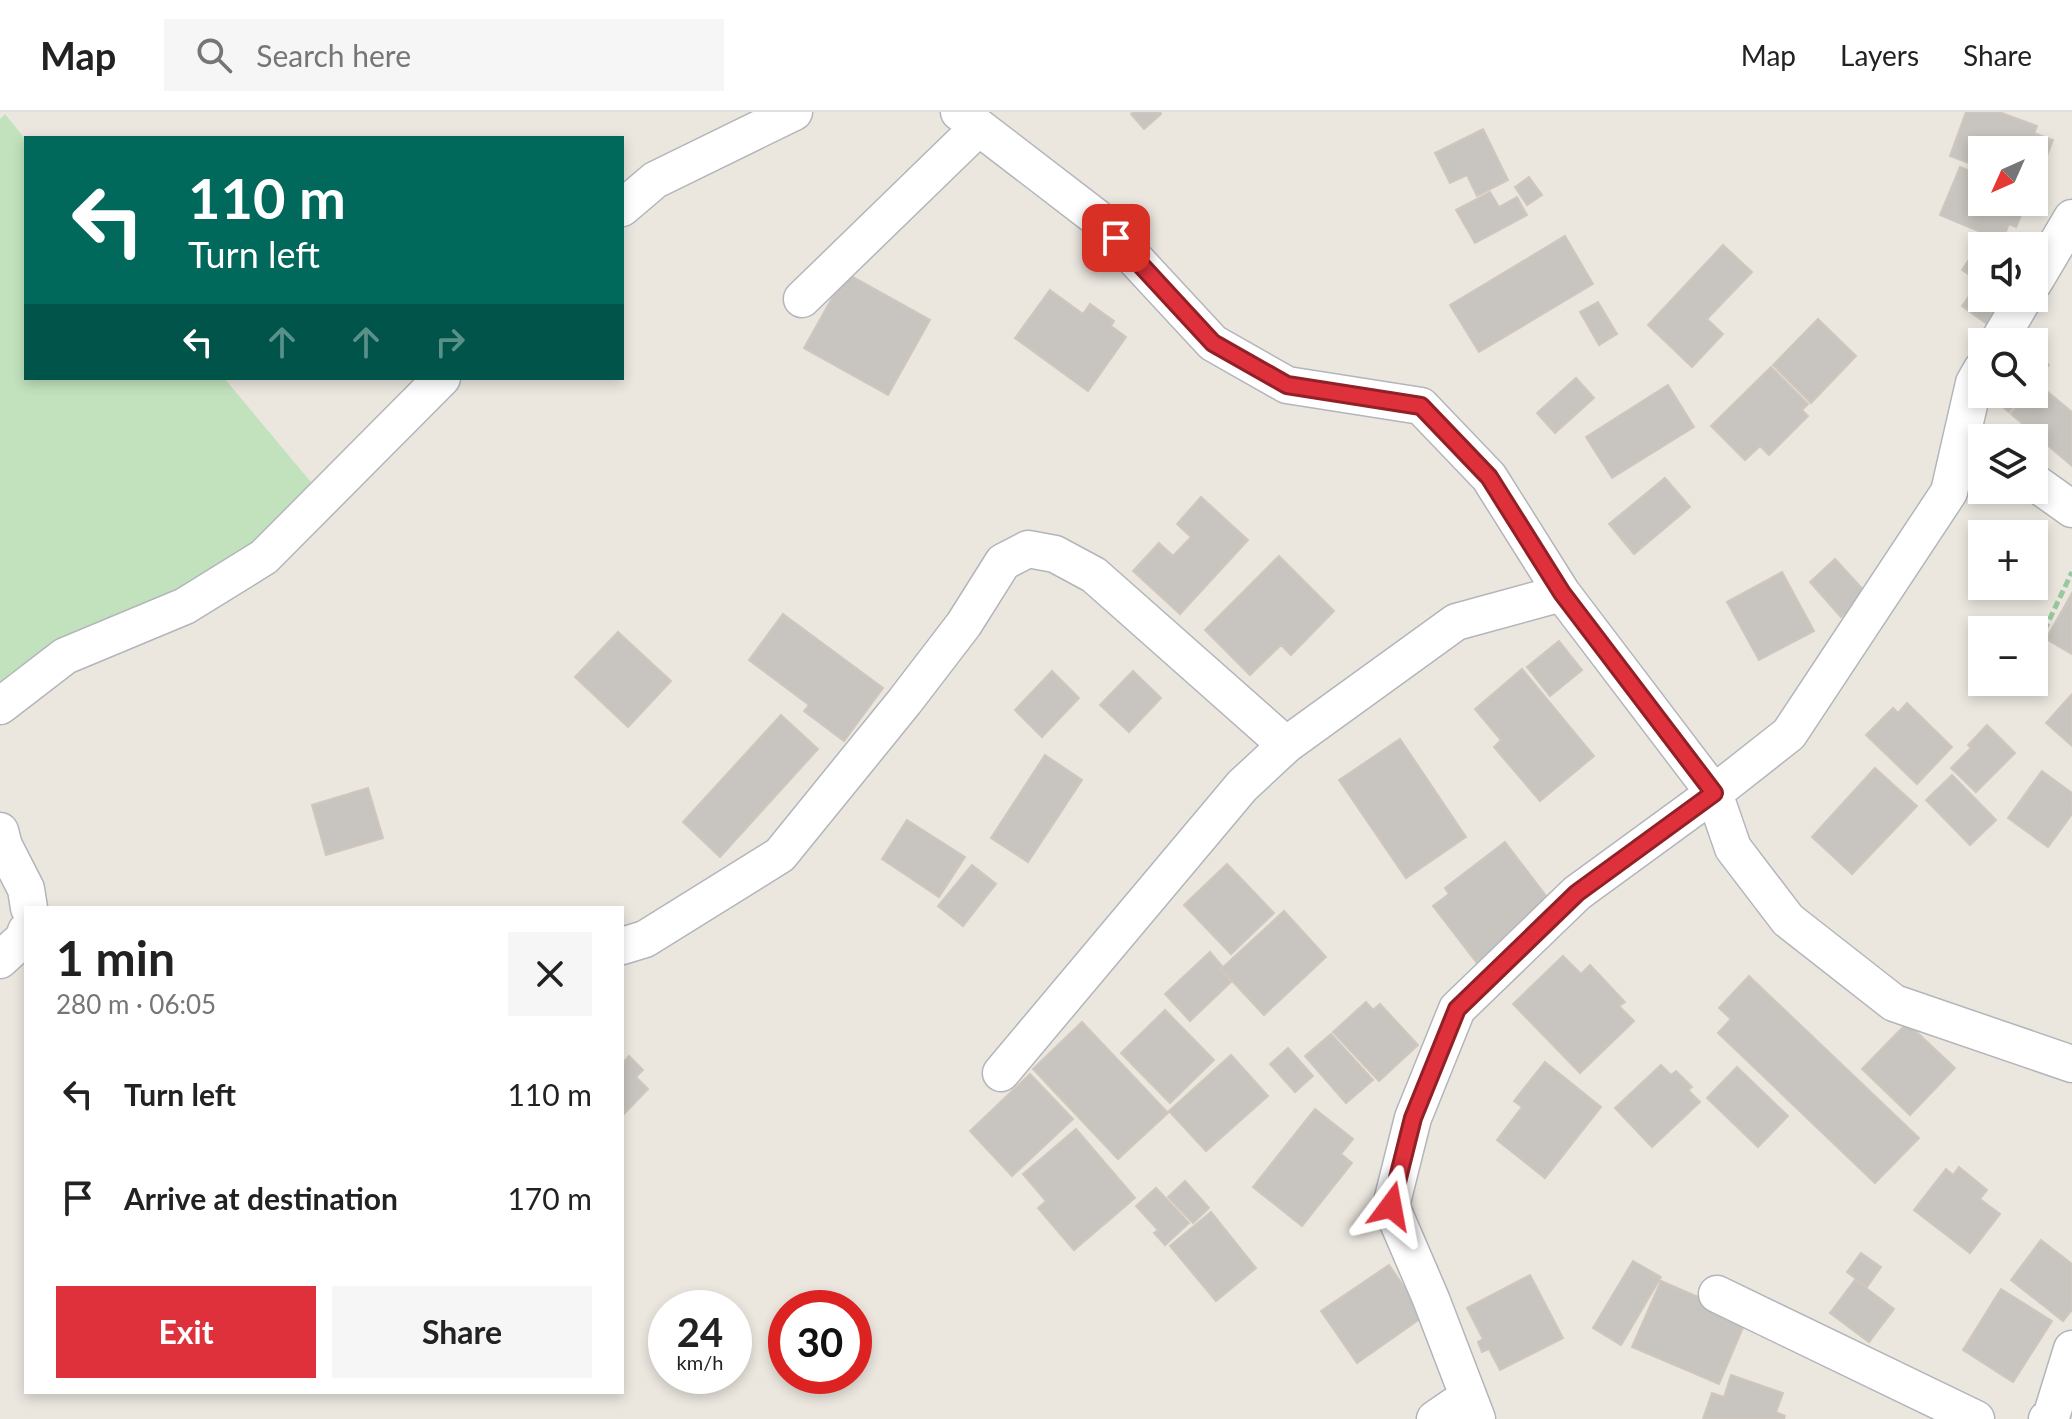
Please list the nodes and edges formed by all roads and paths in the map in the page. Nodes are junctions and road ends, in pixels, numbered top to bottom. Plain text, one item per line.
1 (794, 112) edge
2 (969, 120) edge
3 (624, 206) edge
4 (2072, 218) edge
5 (2048, 258) edge
6 (802, 299) dead end
7 (440, 380) edge
8 (1968, 449) edge
9 (2048, 492) edge
10 (2072, 509) edge
11 (2072, 572) edge
12 (1562, 593) junction
13 (2048, 623) edge
14 (0, 706) edge
15 (1286, 745) junction
16 (1714, 793) junction
17 (0, 831) edge
18 (29, 906) edge
19 (24, 938) edge
20 (624, 945) edge
21 (0, 960) edge
22 (2072, 1064) edge
23 (1001, 1073) dead end
24 (1717, 1294) dead end
25 (2072, 1349) edge
26 (1472, 1408) edge
27 (1435, 1419) edge
28 (1976, 1419) edge
29 (2047, 1419) edge

1 - 3 street
2 - 6 street
2 - 12 street
4 - 5 street
7 - 14 street
8 - 16 street
9 - 10 street
11 - 13 path
12 - 15 street
12 - 16 street
15 - 20 street
15 - 23 street
16 - 22 street
16 - 26 street
17 - 18 street
19 - 21 street
24 - 28 street
25 - 29 street
26 - 27 street

